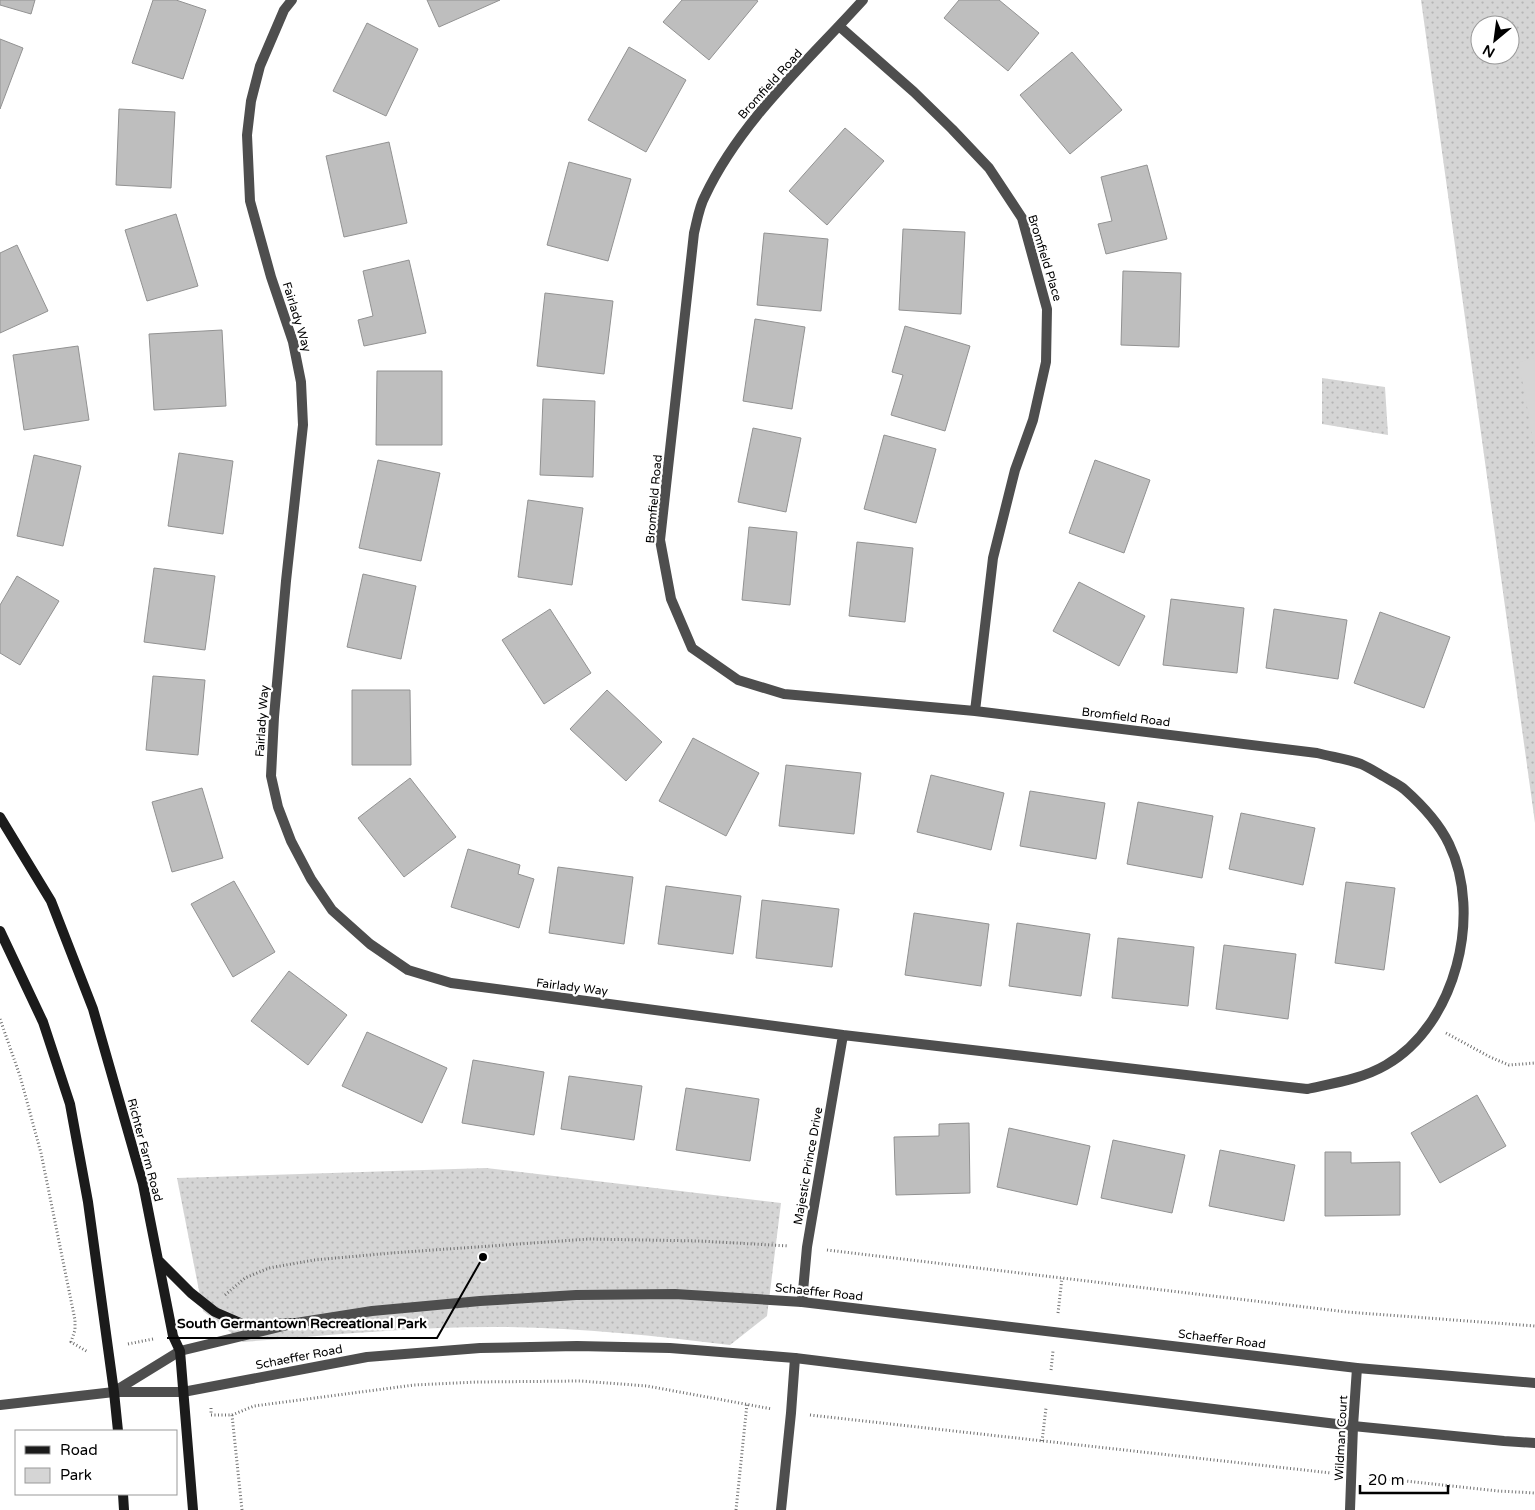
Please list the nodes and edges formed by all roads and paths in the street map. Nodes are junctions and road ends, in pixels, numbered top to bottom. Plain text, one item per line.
1 (292, 0) edge
2 (863, 0) edge
3 (839, 26) junction
4 (975, 711) junction
5 (0, 817) edge
6 (0, 931) edge
7 (1430, 1025) junction
8 (843, 1035) junction
9 (1535, 1063) edge
10 (158, 1260) junction
11 (1062, 1278) dead end
12 (802, 1302) junction
13 (296, 1323) junction
14 (1056, 1332) junction
15 (180, 1351) junction
16 (795, 1358) junction
17 (1357, 1368) junction
18 (1535, 1383) edge
19 (1048, 1388) junction
20 (114, 1392) junction
21 (183, 1392) junction
22 (747, 1404) junction
23 (0, 1405) edge
24 (791, 1413) junction
25 (1353, 1426) junction
26 (118, 1430) edge
27 (1042, 1442) junction
28 (1535, 1442) edge
29 (1352, 1475) junction
30 (1535, 1494) edge
31 (123, 1495) edge
32 (124, 1510) edge
33 (193, 1510) edge
34 (242, 1510) edge
35 (736, 1510) edge
36 (781, 1510) edge
37 (1350, 1510) edge

1 - 8 street, Fairlady Way
2 - 3 street, Bromfield Road
3 - 4 street, Bromfield Place
3 - 4 street, Bromfield Road
4 - 7 street, Bromfield Road
5 - 10 main road, Richter Farm Road
6 - 20 main road
7 - 8 street, Bromfield Road
7 - 9 path
8 - 12 street, Majestic Prince Drive
10 - 13 main road
10 - 15 main road, Richter Farm Road
11 - 14 path
12 - 13 street, Schaeffer Road
12 - 14 street, Schaeffer Road
13 - 15 street, Schaeffer Road
14 - 17 street, Schaeffer Road
14 - 19 path
15 - 20 street, Schaeffer Road
15 - 21 main road, Richter Farm Road
16 - 19 street, Schaeffer Road
16 - 21 street, Schaeffer Road
16 - 24 street
17 - 18 street, Schaeffer Road
17 - 25 street, Wildman Court
19 - 25 street, Schaeffer Road
19 - 27 path
20 - 21 street, Schaeffer Road
20 - 23 street, Schaeffer Road
20 - 26 main road
21 - 33 main road, Richter Farm Road
22 - 24 path
22 - 34 path
22 - 35 path
24 - 27 path
24 - 36 street
25 - 28 street, Schaeffer Road
25 - 29 street, Wildman Court
27 - 29 path
29 - 30 path
29 - 37 street, Wildman Court
31 - 32 main road

